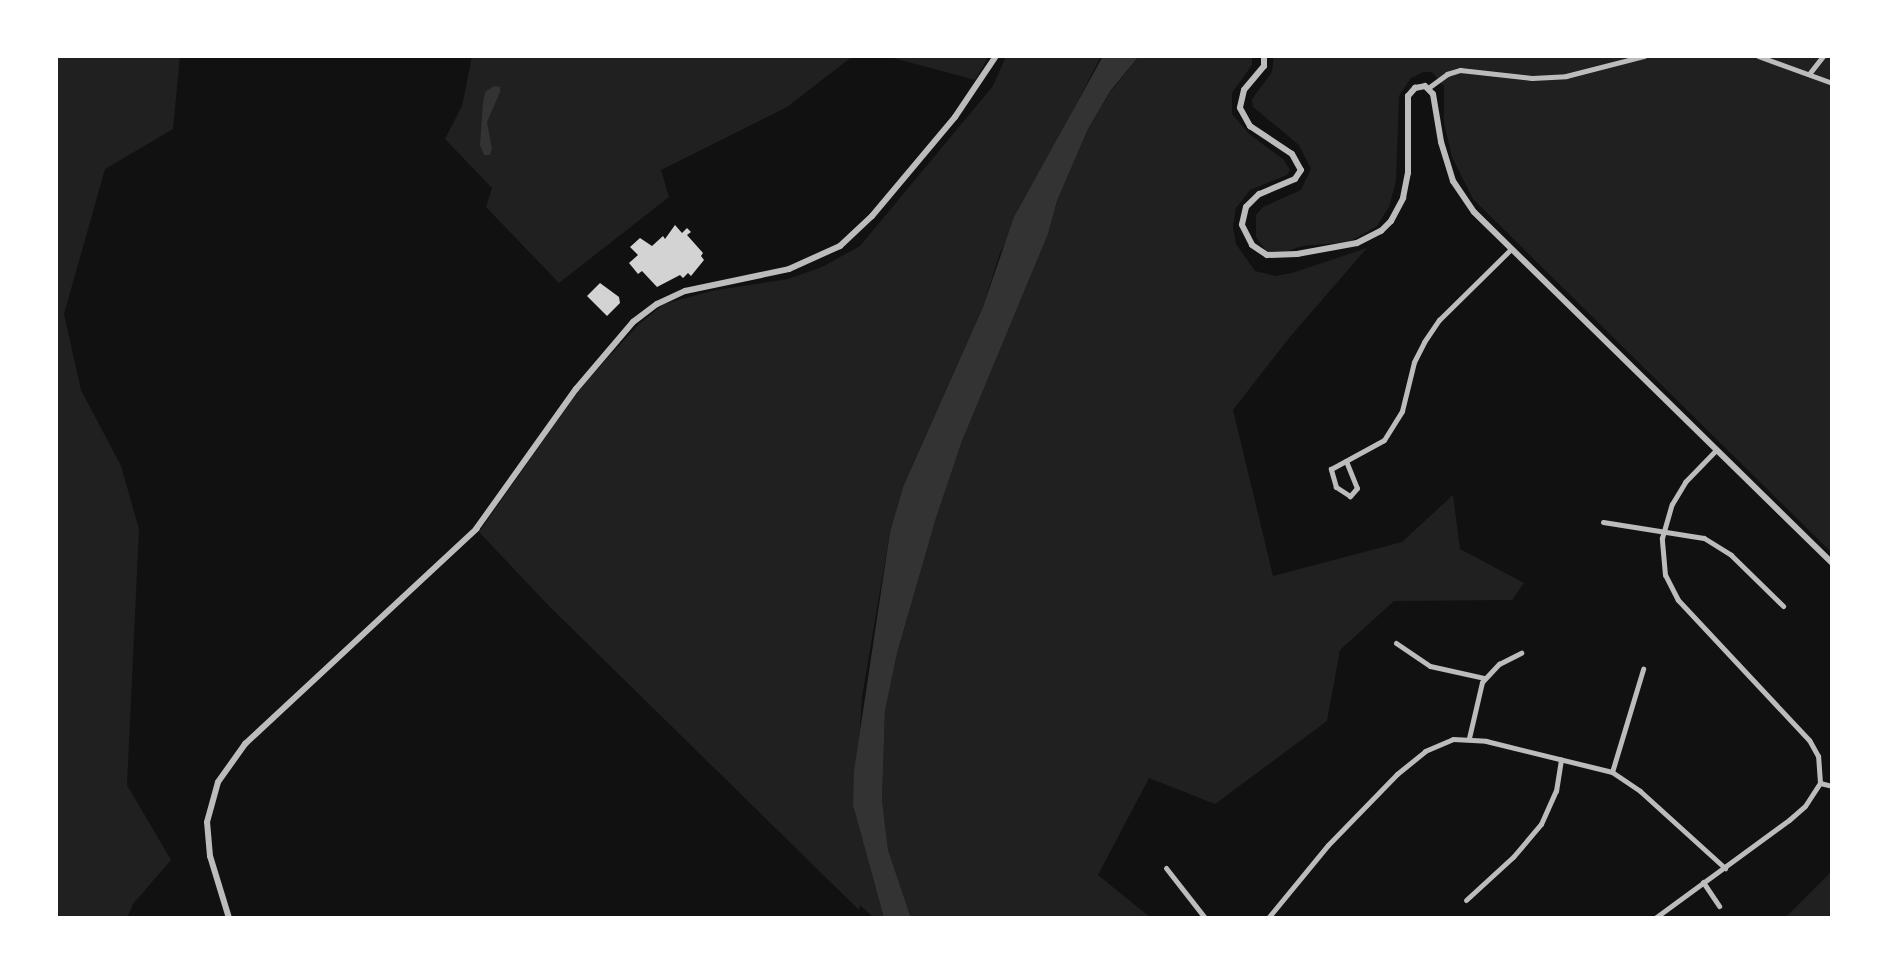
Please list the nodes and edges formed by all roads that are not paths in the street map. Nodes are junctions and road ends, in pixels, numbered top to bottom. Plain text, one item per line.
1 (996, 56) edge
2 (1264, 56) edge
3 (1644, 56) edge
4 (1758, 56) edge
5 (1823, 56) edge
6 (1809, 74) junction
7 (1832, 83) edge
8 (1428, 88) junction
9 (1511, 249) junction
10 (1716, 450) junction
11 (1346, 461) junction
12 (1603, 522) dead end
13 (1663, 530) junction
14 (1832, 563) edge
15 (1783, 606) dead end
16 (1396, 643) dead end
17 (1521, 653) dead end
18 (1643, 669) dead end
19 (1484, 678) junction
20 (1469, 738) junction
21 (1561, 759) junction
22 (1612, 772) junction
23 (1820, 783) junction
24 (1832, 786) edge
25 (1166, 868) dead end
26 (1725, 868) junction
27 (1703, 882) junction
28 (1466, 900) dead end
29 (1719, 906) dead end
30 (229, 918) edge
31 (1205, 918) edge
32 (1268, 918) edge
33 (1655, 918) edge

1 - 30 street
2 - 8 street
3 - 8 street
4 - 6 street
5 - 6 street
6 - 7 street
8 - 9 street
9 - 10 street
9 - 11 street
10 - 13 street
10 - 14 street
11 - 11 street
12 - 13 street
13 - 15 street
13 - 23 street
16 - 19 street
17 - 19 street
18 - 22 street
19 - 20 street
20 - 21 street
20 - 32 street
21 - 22 street
21 - 28 street
22 - 26 street
23 - 24 street
23 - 26 street
25 - 31 street
26 - 27 street
27 - 29 street
27 - 33 street

